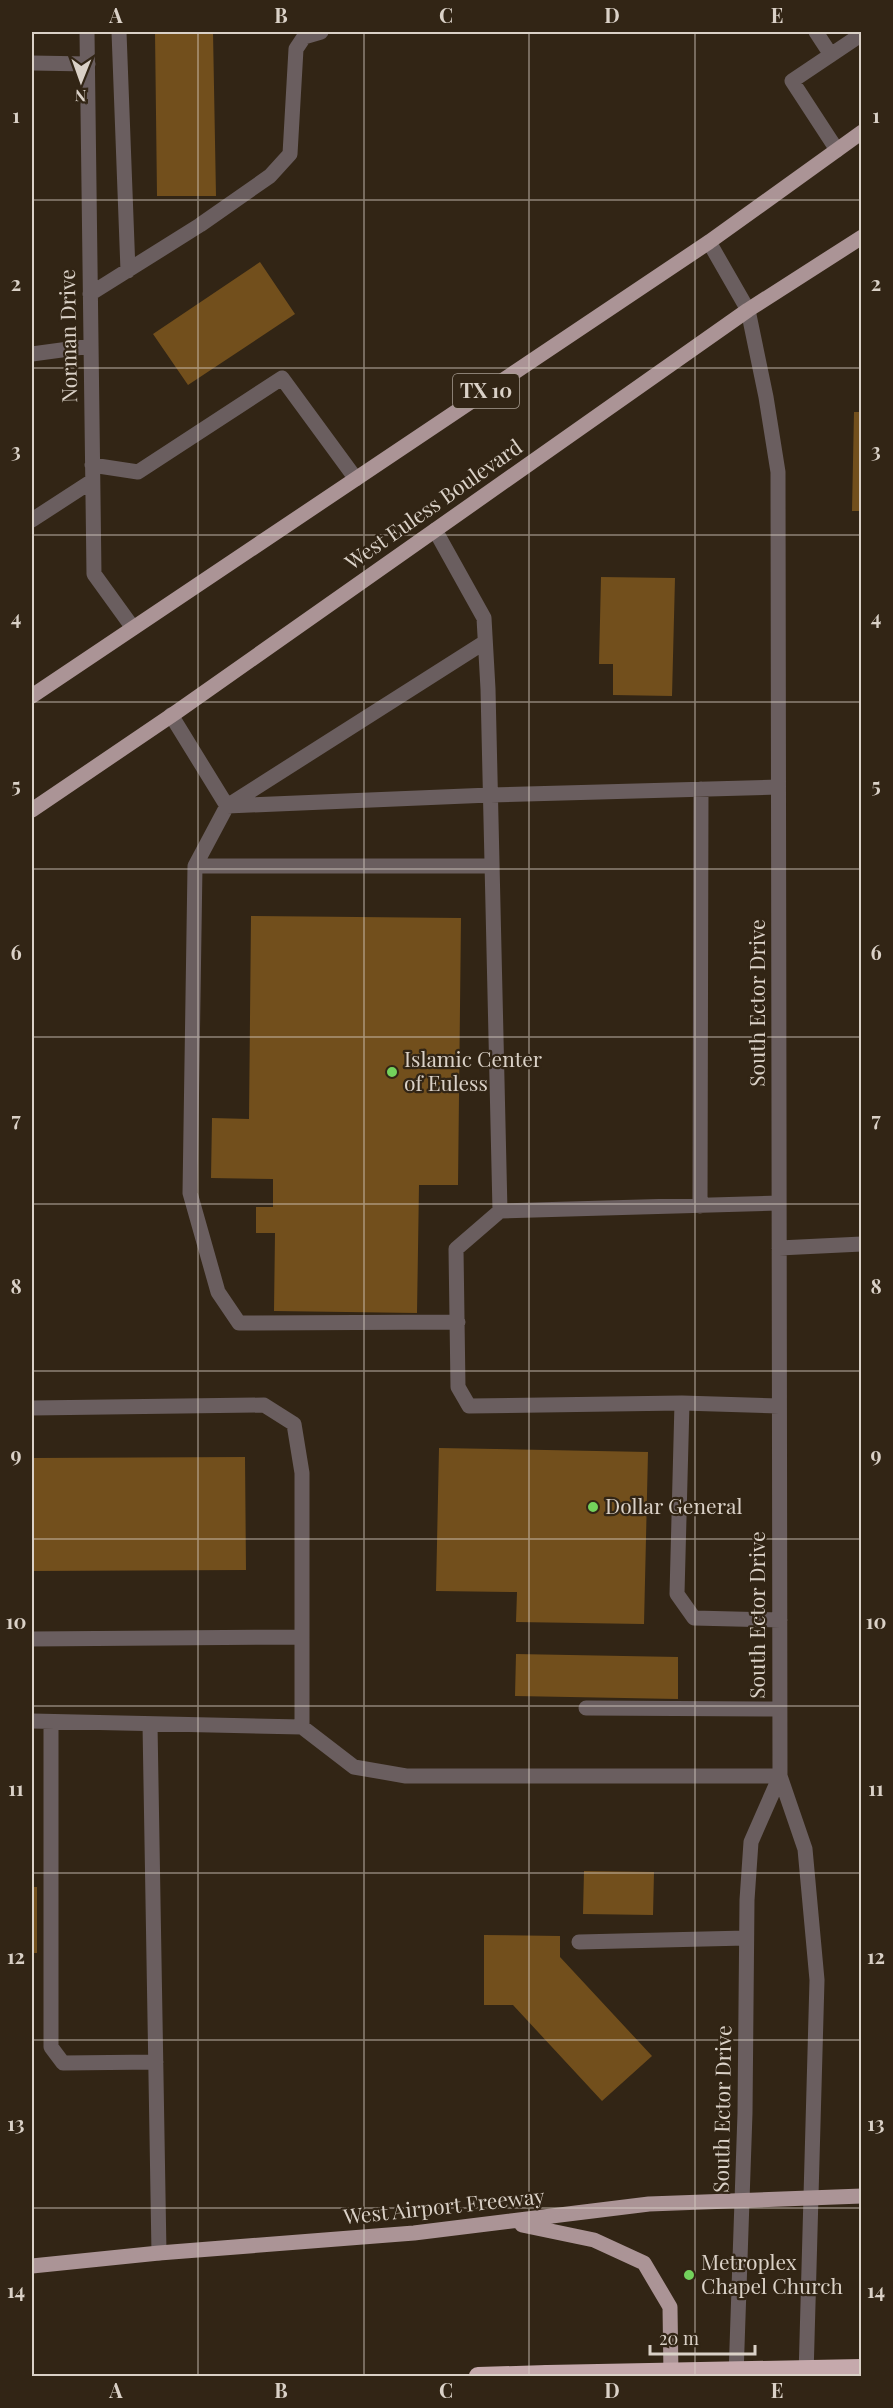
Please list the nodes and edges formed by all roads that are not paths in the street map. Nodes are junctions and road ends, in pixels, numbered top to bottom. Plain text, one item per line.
1 (87, 32) edge
2 (119, 32) edge
3 (321, 32) edge
4 (816, 32) edge
5 (861, 34) edge
6 (831, 55) junction
7 (32, 63) edge
8 (88, 64) junction
9 (861, 132) edge
10 (837, 150) junction
11 (861, 237) edge
12 (710, 242) junction
13 (128, 271) junction
14 (90, 294) junction
15 (748, 310) junction
16 (91, 346) junction
17 (32, 354) edge
18 (92, 465) junction
19 (356, 479) junction
20 (92, 481) junction
21 (32, 520) edge
22 (435, 530) junction
23 (133, 628) junction
24 (485, 642) junction
25 (32, 696) edge
26 (171, 716) junction
27 (778, 787) junction
28 (701, 789) junction
29 (490, 795) junction
30 (227, 806) junction
31 (32, 810) edge
32 (195, 866) junction
33 (492, 866) junction
34 (779, 1203) junction
35 (700, 1206) junction
36 (500, 1211) junction
37 (861, 1244) edge
38 (779, 1248) junction
39 (458, 1322) junction
40 (682, 1402) junction
41 (779, 1406) junction
42 (32, 1408) edge
43 (780, 1620) junction
44 (302, 1637) junction
45 (32, 1639) edge
46 (586, 1708) dead end
47 (779, 1709) junction
48 (32, 1721) edge
49 (51, 1722) junction
50 (150, 1724) junction
51 (302, 1727) junction
52 (780, 1776) junction
53 (746, 1938) junction
54 (579, 1942) dead end
55 (156, 2062) junction
56 (861, 2196) edge
57 (812, 2197) junction
58 (742, 2201) junction
59 (510, 2223) junction
60 (159, 2253) junction
61 (32, 2266) edge
62 (861, 2368) edge
63 (478, 2376) edge
64 (671, 2376) edge
65 (736, 2376) edge
66 (806, 2376) edge

1 - 8 street, Norman Drive
2 - 13 street
3 - 13 street
4 - 6 street
5 - 6 street
6 - 10 street
7 - 8 street
8 - 14 street, Norman Drive
9 - 10 main road, TX 10
10 - 12 main road, TX 10
11 - 15 main road, West Euless Boulevard
12 - 15 street, South Ector Drive
12 - 19 main road, TX 10
13 - 14 street
14 - 16 street, Norman Drive
15 - 22 main road, West Euless Boulevard
15 - 27 street, South Ector Drive
16 - 17 street
16 - 18 street, Norman Drive
18 - 19 street
18 - 20 street, Norman Drive
19 - 23 main road, TX 10
20 - 21 street
20 - 23 street, Norman Drive
22 - 24 street
22 - 26 main road, West Euless Boulevard
23 - 25 main road, TX 10
24 - 29 street
24 - 30 street
26 - 30 street
26 - 31 main road, West Euless Boulevard
27 - 28 street
27 - 34 street, South Ector Drive
28 - 29 street
28 - 35 street
29 - 30 street
29 - 33 street
30 - 32 street
32 - 33 street
32 - 39 street
33 - 36 street
34 - 35 street
34 - 38 street, South Ector Drive
35 - 36 street
36 - 39 street
37 - 38 street
38 - 41 street, South Ector Drive
39 - 40 street
40 - 41 street
40 - 43 street
41 - 43 street, South Ector Drive
42 - 44 street
43 - 47 street, South Ector Drive
44 - 45 street
44 - 51 street
46 - 47 street
47 - 52 street, South Ector Drive
48 - 49 street
49 - 50 street
49 - 55 street
50 - 51 street
50 - 55 street
51 - 52 street
52 - 53 street, South Ector Drive
52 - 57 street, South Ector Drive
53 - 54 street
53 - 58 street, South Ector Drive
55 - 60 street
56 - 57 main road, West Airport Freeway
57 - 58 main road, West Airport Freeway
57 - 66 street, South Ector Drive
58 - 59 main road, West Airport Freeway
58 - 65 street, South Ector Drive
59 - 60 main road, West Airport Freeway
59 - 64 main road
60 - 61 main road, West Airport Freeway
62 - 63 highway, bridge

